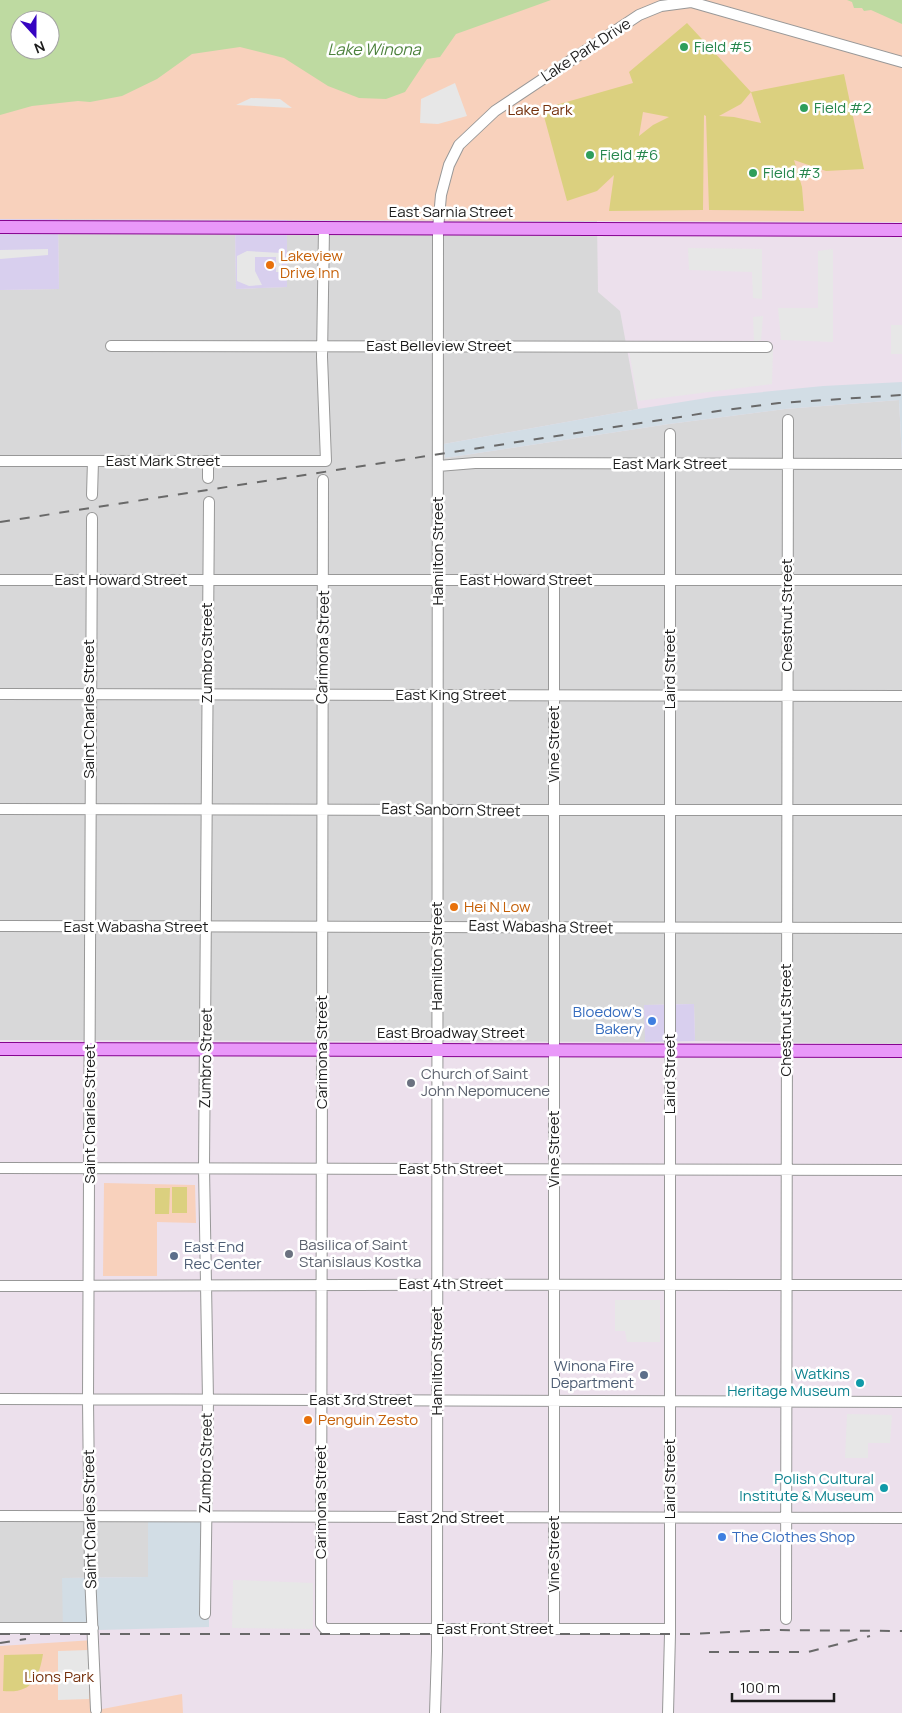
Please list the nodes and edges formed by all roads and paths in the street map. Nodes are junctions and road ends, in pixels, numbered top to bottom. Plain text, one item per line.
1 (902, 62) edge
2 (0, 227) edge
3 (324, 229) junction
4 (438, 229) junction
5 (902, 230) edge
6 (438, 345) junction
7 (110, 346) dead end
8 (322, 346) junction
9 (767, 346) dead end
10 (788, 420) dead end
11 (670, 434) dead end
12 (0, 461) edge
13 (93, 461) junction
14 (208, 461) junction
15 (670, 464) junction
16 (787, 464) junction
17 (902, 464) edge
18 (438, 466) junction
19 (208, 478) dead end
20 (322, 480) dead end
21 (92, 494) dead end
22 (209, 502) dead end
23 (92, 518) dead end
24 (0, 580) edge
25 (90, 580) junction
26 (207, 580) junction
27 (324, 580) junction
28 (438, 580) junction
29 (554, 580) junction
30 (670, 580) junction
31 (787, 580) junction
32 (902, 580) edge
33 (0, 694) edge
34 (90, 694) junction
35 (207, 694) junction
36 (323, 694) junction
37 (438, 695) junction
38 (554, 695) junction
39 (670, 696) junction
40 (786, 696) junction
41 (902, 696) edge
42 (206, 808) junction
43 (0, 809) edge
44 (324, 809) junction
45 (437, 809) junction
46 (89, 810) junction
47 (670, 810) junction
48 (786, 810) junction
49 (902, 810) edge
50 (554, 811) junction
51 (0, 926) edge
52 (89, 926) junction
53 (437, 926) junction
54 (554, 926) junction
55 (206, 927) junction
56 (322, 927) junction
57 (786, 927) junction
58 (670, 928) junction
59 (902, 928) edge
60 (0, 1049) edge
61 (90, 1049) junction
62 (206, 1049) junction
63 (323, 1050) junction
64 (437, 1050) junction
65 (554, 1050) junction
66 (670, 1050) junction
67 (786, 1050) junction
68 (902, 1051) edge
69 (0, 1168) edge
70 (90, 1168) junction
71 (204, 1168) junction
72 (321, 1168) junction
73 (437, 1168) junction
74 (554, 1169) junction
75 (670, 1169) junction
76 (902, 1170) edge
77 (786, 1171) junction
78 (437, 1283) junction
79 (90, 1284) junction
80 (206, 1285) junction
81 (322, 1285) junction
82 (554, 1285) junction
83 (786, 1285) junction
84 (902, 1285) edge
85 (0, 1286) edge
86 (670, 1286) junction
87 (0, 1400) edge
88 (88, 1400) junction
89 (208, 1400) junction
90 (322, 1400) junction
91 (437, 1401) junction
92 (554, 1401) junction
93 (670, 1401) junction
94 (786, 1402) junction
95 (902, 1402) edge
96 (89, 1515) junction
97 (205, 1515) junction
98 (0, 1516) edge
99 (321, 1516) junction
100 (785, 1517) junction
101 (436, 1518) junction
102 (554, 1518) junction
103 (902, 1518) edge
104 (670, 1519) junction
105 (205, 1614) dead end
106 (786, 1619) dead end
107 (321, 1624) joint
108 (0, 1628) edge
109 (93, 1628) junction
110 (554, 1628) junction
111 (436, 1629) junction
112 (670, 1629) junction
113 (96, 1710) dead end
114 (435, 1713) edge
115 (668, 1713) edge

1 - 4 street, Lake Park Drive
2 - 3 main road, East Sarnia Street
3 - 4 main road, East Sarnia Street
3 - 8 street
4 - 5 main road, East Sarnia Street
4 - 6 street, Hamilton Street
6 - 8 street, East Belleview Street
6 - 9 street, East Belleview Street
6 - 18 street, Hamilton Street
7 - 8 street, East Belleview Street
8 - 14 street, East Mark Street
10 - 16 street, Chestnut Street
11 - 15 street, Laird Street
12 - 13 street, East Mark Street
13 - 14 street, East Mark Street
13 - 21 street
14 - 19 street
15 - 16 street, East Mark Street
15 - 18 street, East Mark Street
15 - 30 street, Laird Street
16 - 17 street, East Mark Street
16 - 31 street, Chestnut Street
18 - 28 street, Hamilton Street
20 - 27 street, Carimona Street
22 - 26 street, Zumbro Street
23 - 25 street, Saint Charles Street
24 - 25 street, East Howard Street
25 - 26 street, East Howard Street
25 - 34 street, Saint Charles Street
26 - 27 street, East Howard Street
26 - 35 street, Zumbro Street
27 - 28 street, East Howard Street
27 - 36 street, Carimona Street
28 - 29 street, East Howard Street
28 - 37 street, Hamilton Street
29 - 30 street, East Howard Street
29 - 38 street, Vine Street
30 - 31 street, East Howard Street
30 - 39 street, Laird Street
31 - 32 street, East Howard Street
31 - 40 street, Chestnut Street
33 - 34 street, East King Street
34 - 35 street, East King Street
34 - 46 street, Saint Charles Street
35 - 36 street, East King Street
35 - 42 street, Zumbro Street
36 - 37 street, East King Street
36 - 44 street, Carimona Street
37 - 38 street, East King Street
37 - 45 street, Hamilton Street
38 - 39 street, East King Street
38 - 50 street, Vine Street
39 - 40 street, East King Street
39 - 47 street, Laird Street
40 - 41 street, East King Street
40 - 48 street, Chestnut Street
42 - 44 street, East Sanborn Street
42 - 46 street, East Sanborn Street
42 - 55 street, Zumbro Street
43 - 46 street, East Sanborn Street
44 - 45 street, East Sanborn Street
44 - 56 street, Carimona Street
45 - 50 street, East Sanborn Street
45 - 53 street, Hamilton Street
46 - 52 street, Saint Charles Street
47 - 48 street, East Sanborn Street
47 - 50 street, East Sanborn Street
47 - 58 street, Laird Street
48 - 49 street, East Sanborn Street
48 - 57 street, Chestnut Street
50 - 54 street, Vine Street
51 - 52 street, East Wabasha Street
52 - 55 street, East Wabasha Street
52 - 61 street, Saint Charles Street
53 - 54 street, East Wabasha Street
53 - 56 street, East Wabasha Street
53 - 64 street, Hamilton Street
54 - 58 street, East Wabasha Street
54 - 65 street, Vine Street
55 - 56 street, East Wabasha Street
55 - 62 street, Zumbro Street
56 - 63 street, Carimona Street
57 - 58 street, East Wabasha Street
57 - 59 street, East Wabasha Street
57 - 67 street, Chestnut Street
58 - 66 street, Laird Street
60 - 61 main road, East Broadway Street
61 - 62 main road, East Broadway Street
61 - 70 street, Saint Charles Street
62 - 63 main road, East Broadway Street
62 - 71 street, Zumbro Street
63 - 64 main road, East Broadway Street
63 - 72 street, Carimona Street
64 - 65 main road, East Broadway Street
64 - 73 street, Hamilton Street
65 - 66 main road, East Broadway Street
65 - 74 street, Vine Street
66 - 67 main road, East Broadway Street
66 - 75 street, Laird Street
67 - 68 main road, East Broadway Street
67 - 77 street, Chestnut Street
69 - 70 street, East 5th Street
70 - 71 street, East 5th Street
70 - 79 street, Saint Charles Street
71 - 72 street, East 5th Street
71 - 80 street, Zumbro Street
72 - 73 street, East 5th Street
72 - 81 street, Carimona Street
73 - 74 street, East 5th Street
73 - 78 street, Hamilton Street
74 - 75 street, East 5th Street
74 - 82 street, Vine Street
75 - 77 street, East 5th Street
75 - 86 street, Laird Street
76 - 77 street, East 5th Street
77 - 83 street, Chestnut Street
78 - 81 street, East 4th Street
78 - 82 street, East 4th Street
78 - 91 street, Hamilton Street
79 - 80 street, East 4th Street
79 - 85 street, East 4th Street
79 - 88 street, Saint Charles Street
80 - 81 street, East 4th Street
80 - 89 street, Zumbro Street
81 - 90 street, Carimona Street
82 - 86 street, East 4th Street
82 - 92 street, Vine Street
83 - 84 street, East 4th Street
83 - 86 street, East 4th Street
83 - 94 street, Chestnut Street
86 - 93 street, Laird Street
87 - 88 street, East 3rd Street
88 - 89 street, East 3rd Street
88 - 96 street, Saint Charles Street
89 - 90 street, East 3rd Street
89 - 97 street, Zumbro Street
90 - 91 street, East 3rd Street
90 - 99 street, Carimona Street
91 - 92 street, East 3rd Street
91 - 101 street, Hamilton Street
92 - 93 street, East 3rd Street
92 - 102 street, Vine Street
93 - 94 street, East 3rd Street
93 - 104 street, Laird Street
94 - 95 street, East 3rd Street
94 - 100 street, Chestnut Street
96 - 97 street, East 2nd Street
96 - 98 street, East 2nd Street
96 - 109 street, Saint Charles Street
97 - 99 street, East 2nd Street
97 - 105 street, Zumbro Street
99 - 101 street, East 2nd Street
99 - 107 street, Carimona Street
100 - 103 street, East 2nd Street
100 - 104 street, East 2nd Street
100 - 106 street, Chestnut Street
101 - 102 street, East 2nd Street
101 - 111 street, Hamilton Street
102 - 104 street, East 2nd Street
102 - 110 street, Vine Street
104 - 112 street, Laird Street
107 - 111 street, East Front Street
108 - 109 street
109 - 113 street, Saint Charles Street
110 - 111 street, East Front Street
110 - 112 street, East Front Street
111 - 114 street, Hamilton Street
112 - 115 street, Laird Street

